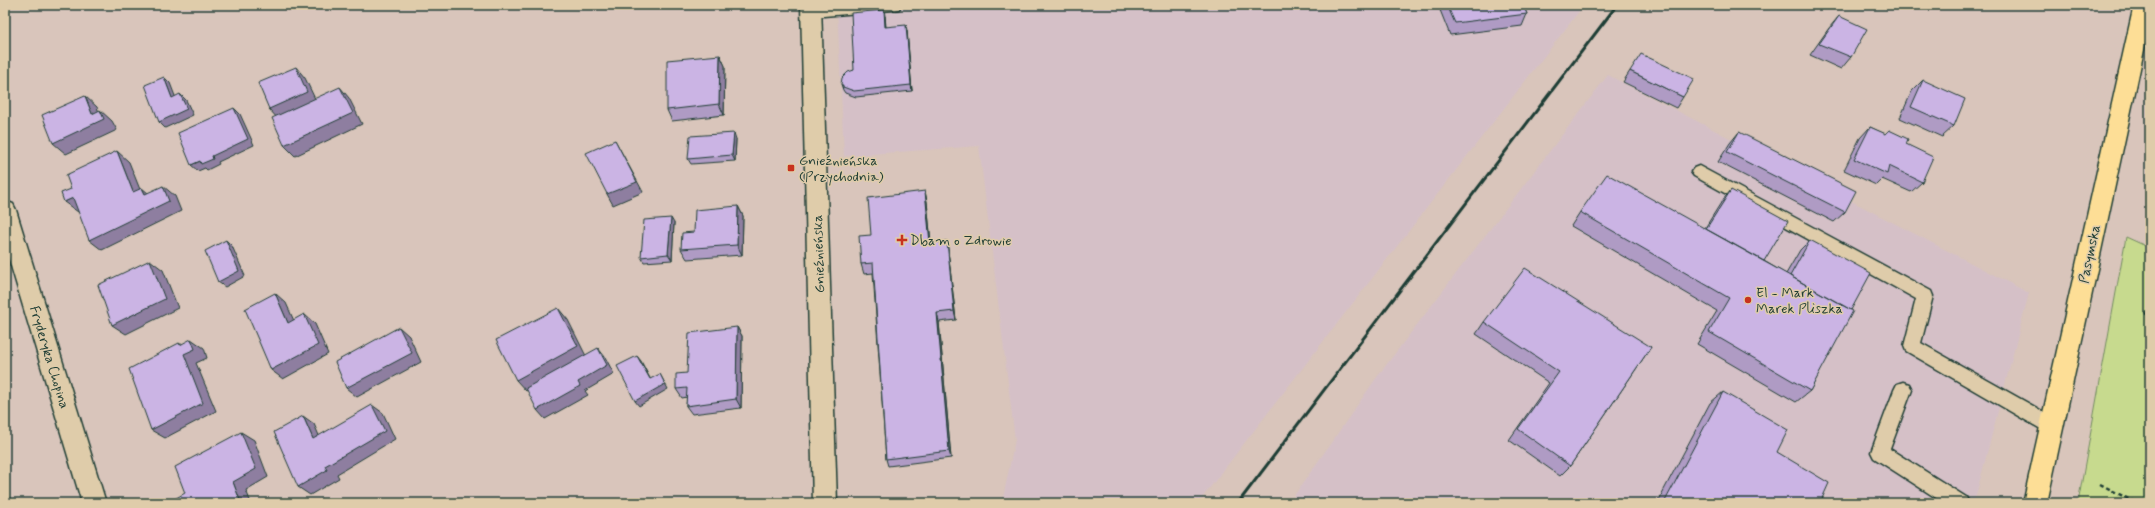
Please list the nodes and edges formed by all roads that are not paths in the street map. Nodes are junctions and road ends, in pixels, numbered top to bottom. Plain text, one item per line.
1 (894, 5) edge
2 (2144, 5) edge
3 (812, 9) edge
4 (1699, 172) dead end
5 (5, 210) edge
6 (1903, 390) dead end
7 (2052, 426) junction
8 (94, 503) edge
9 (825, 503) edge
10 (1960, 503) edge
11 (2035, 503) edge

1 - 3 lane
2 - 7 main road, Pasymska
3 - 9 street, Gnieźnieńska
4 - 7 lane
5 - 8 street, Fryderyka Chopina
6 - 10 lane
7 - 11 main road, Pasymska

